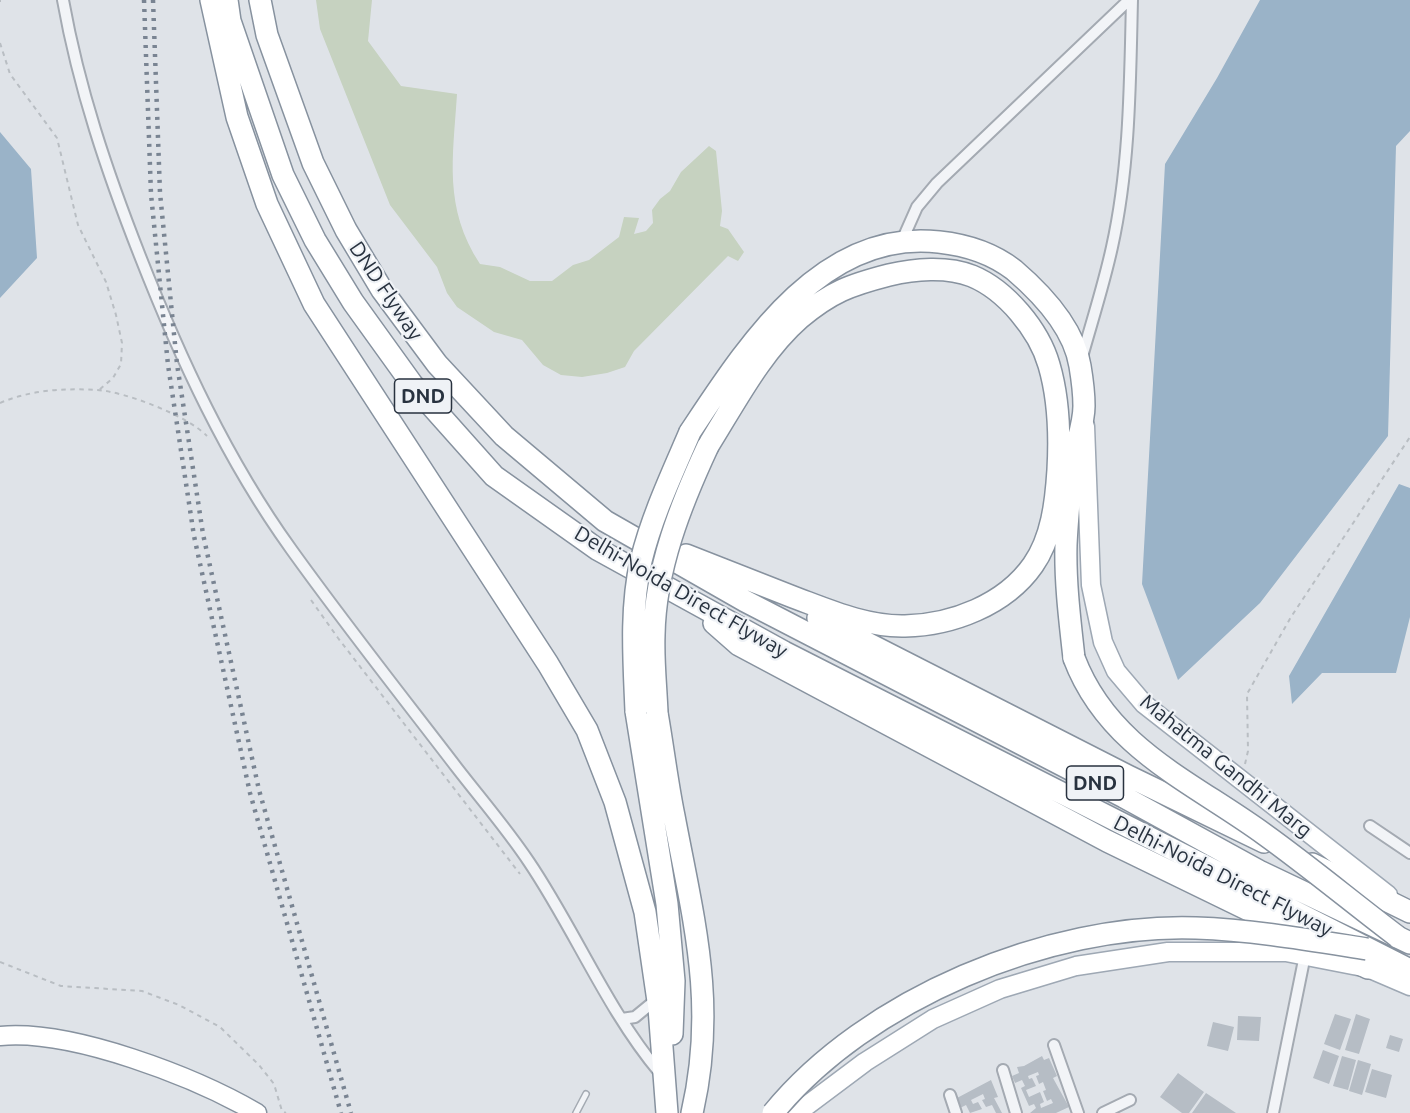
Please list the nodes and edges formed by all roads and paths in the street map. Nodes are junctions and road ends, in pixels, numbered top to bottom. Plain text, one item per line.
1 (63, 0) edge
2 (210, 0) edge
3 (227, 0) edge
4 (260, 0) edge
5 (1130, 0) edge
6 (0, 43) edge
7 (900, 244) junction
8 (1080, 364) junction
9 (99, 390) junction
10 (0, 403) edge
11 (1084, 406) junction
12 (1410, 437) edge
13 (210, 439) dead end
14 (604, 522) junction
15 (729, 572) junction
16 (306, 592) dead end
17 (683, 596) junction
18 (1236, 777) junction
19 (1370, 826) dead end
20 (1410, 853) edge
21 (520, 874) dead end
22 (1410, 912) edge
23 (1404, 940) edge
24 (1305, 955) junction
25 (1367, 958) junction
26 (0, 962) edge
27 (1410, 970) edge
28 (1410, 986) edge
29 (657, 999) junction
30 (622, 1019) junction
31 (0, 1036) edge
32 (1054, 1045) dead end
33 (1003, 1070) dead end
34 (663, 1076) junction
35 (586, 1094) dead end
36 (950, 1095) dead end
37 (1130, 1100) dead end
38 (257, 1113) edge
39 (286, 1113) edge
40 (576, 1113) edge
41 (668, 1113) edge
42 (692, 1113) edge
43 (773, 1113) edge
44 (797, 1113) edge
45 (956, 1113) edge
46 (1016, 1113) edge
47 (1078, 1113) edge
48 (1103, 1113) edge
49 (1274, 1113) edge

1 - 30 street
2 - 29 highway
3 - 17 highway, Delhi-Noida Direct Flyway / DND
4 - 14 highway, DND Flyway
5 - 7 street
5 - 8 street
6 - 9 path
7 - 8 highway
7 - 41 highway, bridge
8 - 11 highway
9 - 10 path
9 - 13 path
11 - 18 main road, Mahatma Gandhi Marg
11 - 23 highway, bridge
12 - 18 path
14 - 15 highway
14 - 23 highway, Delhi-Noida Direct Flyway / DND, bridge
15 - 22 highway
15 - 42 highway, bridge
16 - 21 path
17 - 25 highway, Delhi-Noida Direct Flyway / DND
17 - 25 highway
18 - 22 main road, Mahatma Gandhi Marg
19 - 20 street
24 - 25 main road
24 - 44 main road
24 - 49 street
25 - 27 highway
25 - 28 main road
25 - 43 highway, bridge
26 - 39 path
29 - 30 street
29 - 34 highway
30 - 34 street
31 - 38 main road
32 - 47 street
33 - 46 street
34 - 41 highway
35 - 40 lane
36 - 45 street
37 - 48 street

